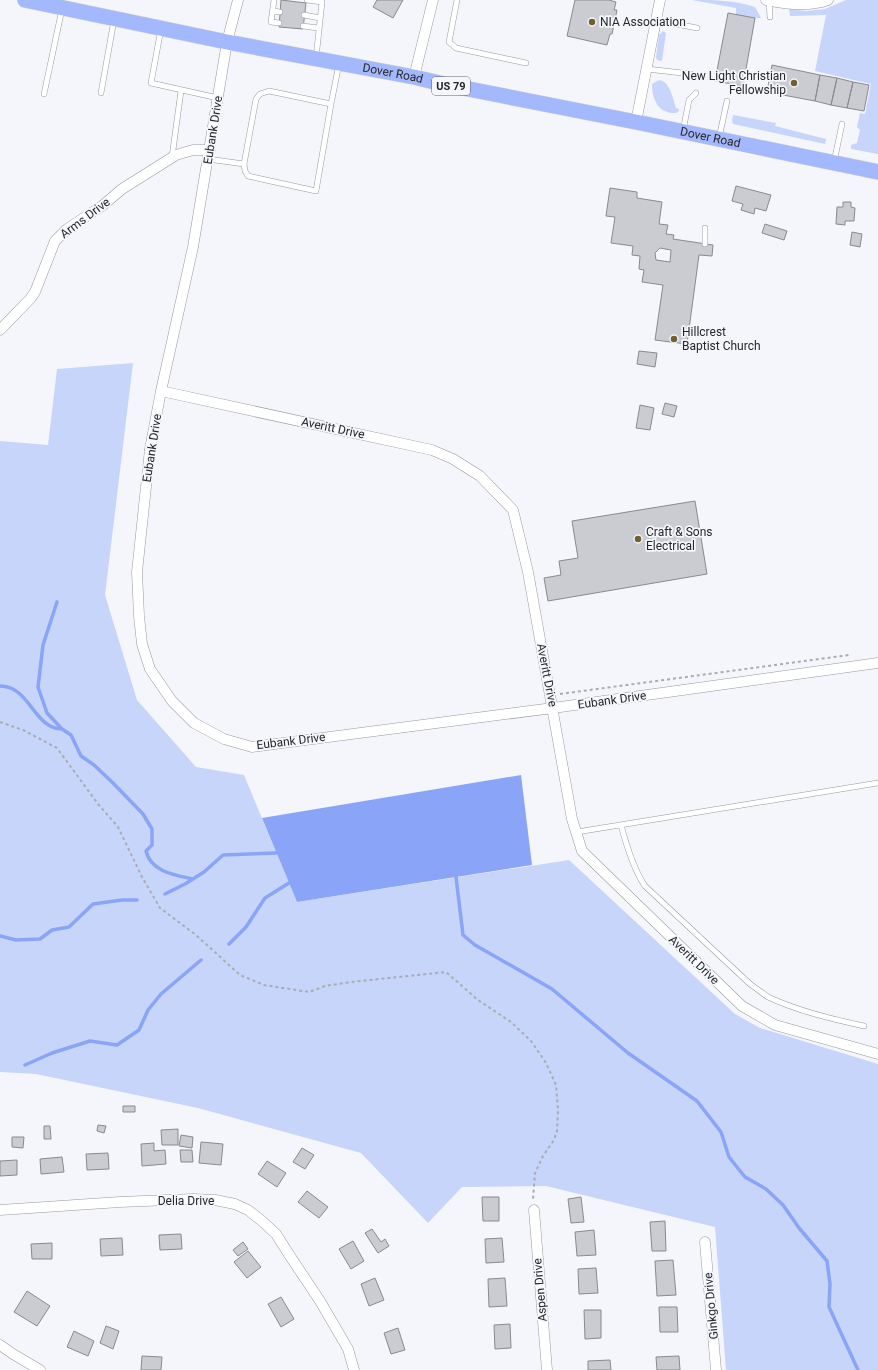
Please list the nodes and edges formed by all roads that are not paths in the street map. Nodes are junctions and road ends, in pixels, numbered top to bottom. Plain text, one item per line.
1 (25, 0) edge
2 (238, 0) edge
3 (274, 0) edge
4 (307, 0) edge
5 (433, 0) edge
6 (457, 0) edge
7 (660, 0) edge
8 (767, 0) edge
9 (828, 0) edge
10 (62, 8) junction
11 (273, 11) junction
12 (280, 12) dead end
13 (304, 15) dead end
14 (770, 17) dead end
15 (320, 18) junction
16 (114, 19) junction
17 (656, 20) junction
18 (279, 24) dead end
19 (303, 26) dead end
20 (162, 28) junction
21 (318, 28) junction
22 (697, 28) dead end
23 (227, 42) junction
24 (316, 59) junction
25 (339, 63) junction
26 (526, 63) dead end
27 (647, 70) junction
28 (691, 74) dead end
29 (414, 77) junction
30 (181, 91) junction
31 (101, 93) dead end
32 (44, 94) dead end
33 (696, 94) dead end
34 (218, 98) junction
35 (727, 101) dead end
36 (331, 104) junction
37 (636, 122) junction
38 (842, 124) dead end
39 (683, 132) junction
40 (719, 139) junction
41 (209, 154) junction
42 (171, 158) junction
43 (834, 163) junction
44 (244, 164) junction
45 (878, 172) edge
46 (705, 228) dead end
47 (705, 244) dead end
48 (0, 330) edge
49 (162, 391) junction
50 (878, 663) edge
51 (553, 708) junction
52 (878, 783) edge
53 (621, 825) junction
54 (577, 832) junction
55 (864, 1026) dead end
56 (878, 1054) edge
57 (0, 1210) edge
58 (534, 1210) road end
59 (705, 1242) dead end
60 (0, 1345) edge
61 (40, 1370) edge
62 (354, 1370) edge
63 (547, 1370) edge
64 (716, 1370) edge

1 - 10 main road, Dover Road / US 79
2 - 23 street, Eubank Drive
3 - 11 lane
4 - 15 lane
5 - 29 street
6 - 26 lane
7 - 17 street
8 - 9 street
8 - 14 lane
10 - 16 main road, Dover Road / US 79
10 - 32 lane
11 - 12 lane
11 - 18 lane
13 - 15 lane
15 - 21 lane
16 - 20 main road, Dover Road / US 79
16 - 31 lane
17 - 22 lane
17 - 27 street
19 - 21 lane
20 - 23 main road, Dover Road / US 79
20 - 30 lane
21 - 24 lane
23 - 24 main road, Dover Road / US 79
23 - 34 street, Eubank Drive
24 - 25 main road, Dover Road / US 79
25 - 29 main road, Dover Road / US 79
25 - 36 lane
27 - 28 lane
27 - 37 street
29 - 37 main road, Dover Road / US 79
30 - 34 lane
30 - 42 lane
33 - 39 lane
34 - 41 street, Eubank Drive
35 - 40 lane
36 - 44 lane
36 - 44 lane
37 - 39 main road, Dover Road / US 79
38 - 43 lane
39 - 40 main road, Dover Road / US 79
40 - 43 main road, Dover Road / US 79
41 - 42 street, Arms Drive
41 - 44 lane
41 - 49 street, Eubank Drive
42 - 48 street, Arms Drive
43 - 45 main road, Dover Road / US 79
46 - 47 lane
49 - 51 street, Averitt Drive
49 - 51 street, Eubank Drive
50 - 51 street, Eubank Drive
51 - 54 street, Averitt Drive
52 - 53 lane
53 - 54 lane
53 - 55 lane
54 - 56 street, Averitt Drive
57 - 62 street, Delia Drive
58 - 63 street, Aspen Drive
59 - 64 street, Ginkgo Drive
60 - 61 street

